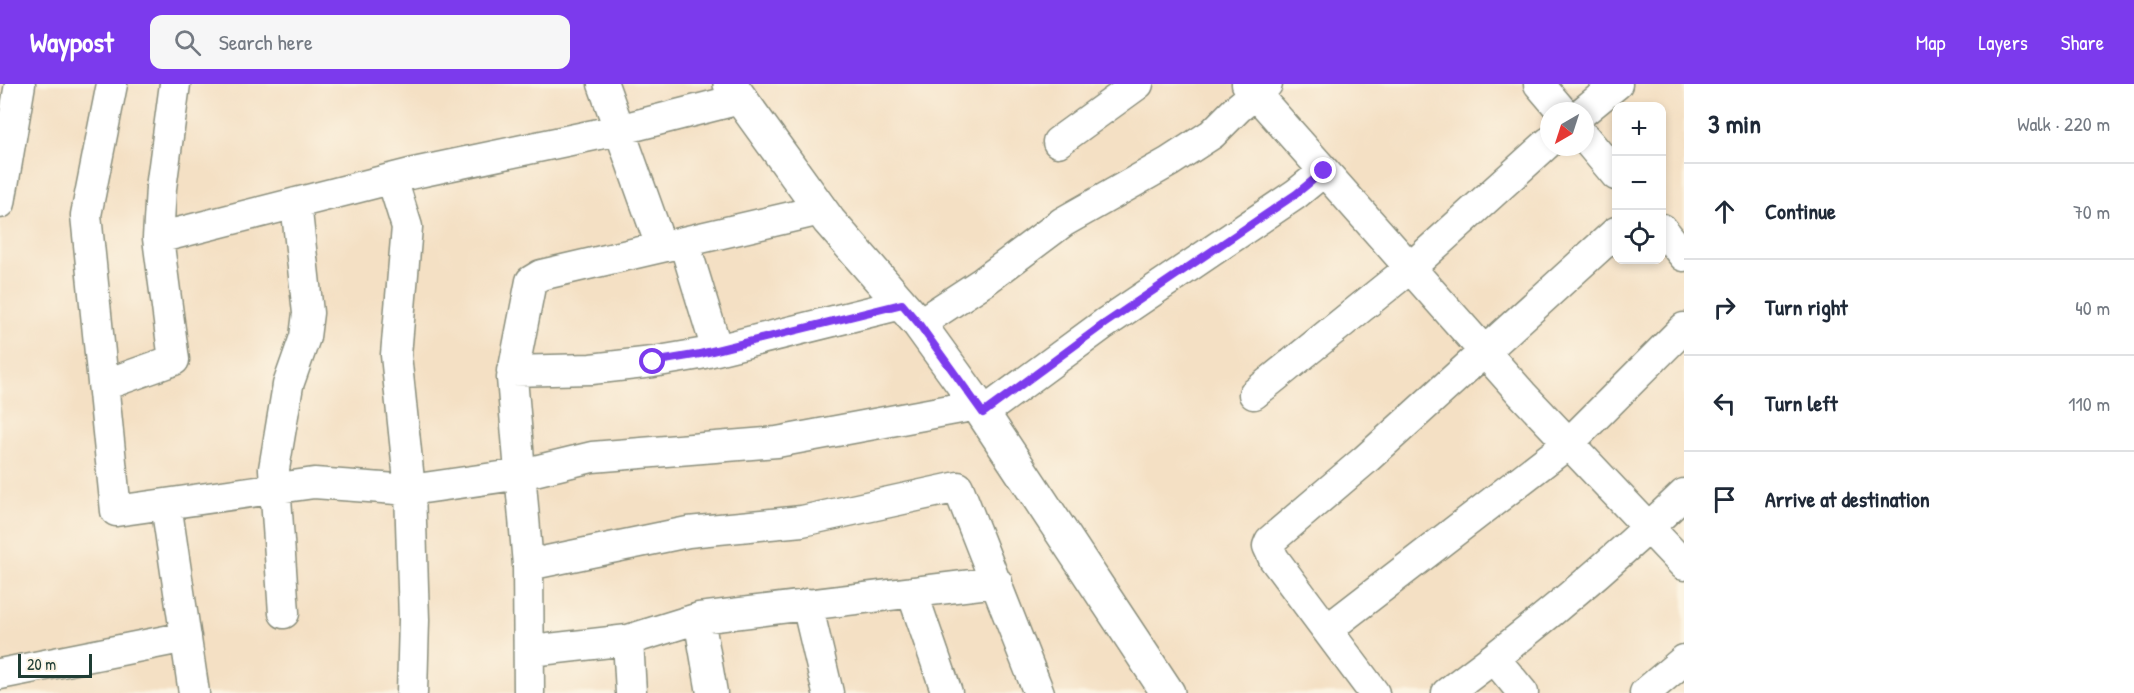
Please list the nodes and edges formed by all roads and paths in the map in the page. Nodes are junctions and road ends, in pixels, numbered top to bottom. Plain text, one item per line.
1 (20, 84) edge
2 (112, 84) edge
3 (176, 84) edge
4 (603, 84) edge
5 (1138, 84) edge
6 (1539, 84) edge
7 (1617, 84) edge
8 (1256, 87) edge
9 (735, 91) edge
10 (1554, 102) edge
11 (1594, 103) edge
12 (618, 130) junction
13 (1058, 142) dead end
14 (1594, 149) edge
15 (1540, 150) edge
16 (1612, 170) edge
17 (1324, 171) junction
18 (392, 179) junction
19 (0, 203) edge
20 (296, 203) junction
21 (821, 210) junction
22 (1666, 234) edge
23 (1612, 237) edge
24 (158, 238) junction
25 (673, 244) junction
26 (1684, 255) edge
27 (1410, 268) junction
28 (910, 314) junction
29 (1684, 328) edge
30 (717, 350) junction
31 (1485, 352) junction
32 (512, 371) junction
33 (104, 385) junction
34 (1254, 394) dead end
35 (980, 409) junction
36 (1569, 443) junction
37 (522, 474) junction
38 (275, 488) junction
39 (410, 490) junction
40 (1684, 494) edge
41 (166, 504) junction
42 (1649, 528) junction
43 (528, 565) junction
44 (1684, 565) edge
45 (997, 582) junction
46 (912, 591) junction
47 (807, 604) junction
48 (284, 613) dead end
49 (699, 618) junction
50 (1328, 629) junction
51 (186, 637) junction
52 (628, 640) junction
53 (531, 651) junction
54 (1494, 658) junction
55 (1684, 660) edge
56 (0, 674) edge
57 (194, 693) edge
58 (412, 693) edge
59 (529, 693) edge
60 (631, 693) edge
61 (712, 693) edge
62 (828, 693) edge
63 (947, 693) edge
64 (1039, 693) edge
65 (1168, 693) edge
66 (1373, 693) edge
67 (1447, 693) edge
68 (1522, 693) edge
69 (1645, 693) edge

1 - 19 street
2 - 33 street
3 - 24 street
4 - 12 street
5 - 13 street
6 - 10 street
7 - 11 street
8 - 17 street
8 - 28 street
9 - 12 street
9 - 21 street
12 - 18 street
12 - 25 street
14 - 16 street
15 - 27 street
17 - 27 street
17 - 35 street
18 - 20 street
18 - 39 street
20 - 24 street
20 - 38 street
21 - 25 street
21 - 28 street
22 - 26 street
23 - 31 street
24 - 33 street
25 - 30 street
25 - 32 street
27 - 31 street
27 - 34 street
28 - 30 street
28 - 35 street
29 - 36 street
30 - 32 street
31 - 36 street
31 - 50 street
32 - 37 street
33 - 41 street
35 - 37 street
35 - 65 street
36 - 42 street
36 - 50 street
37 - 39 street
37 - 43 street
38 - 39 street
38 - 41 street
38 - 48 street
39 - 58 street
40 - 42 street
41 - 51 street
42 - 44 street
42 - 54 street
43 - 45 street
43 - 53 street
45 - 46 street
45 - 64 street
46 - 47 street
46 - 63 street
47 - 49 street
47 - 62 street
49 - 52 street
49 - 61 street
50 - 66 street
51 - 56 street
51 - 57 street
52 - 53 street
52 - 60 street
53 - 59 street
54 - 67 street
54 - 68 street
55 - 69 street

